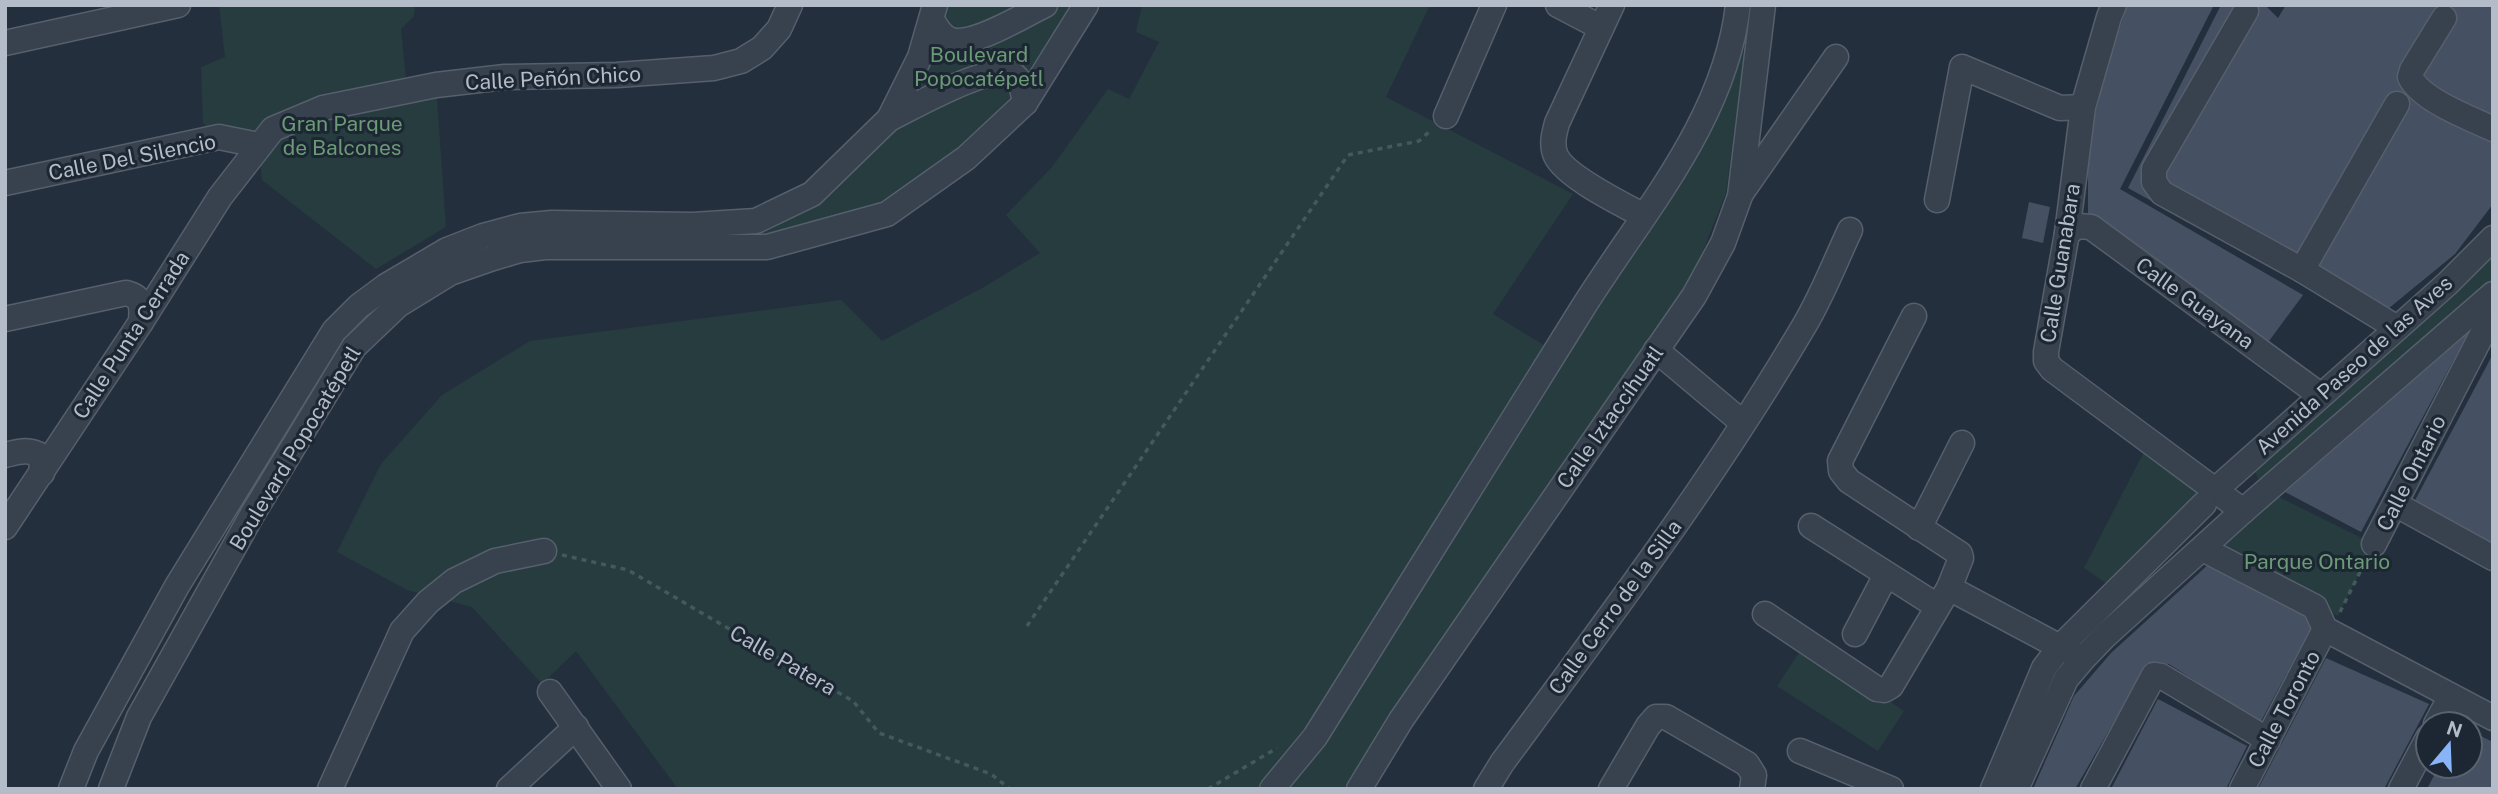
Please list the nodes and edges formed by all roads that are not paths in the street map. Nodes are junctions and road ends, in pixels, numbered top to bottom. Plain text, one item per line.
1 (177, 5) edge
2 (790, 5) edge
3 (1045, 5) edge
4 (1086, 5) edge
5 (1494, 5) edge
6 (1558, 5) edge
7 (1738, 5) edge
8 (1763, 5) edge
9 (2114, 5) edge
10 (2246, 11) dead end
11 (933, 13) edge
12 (1606, 16) edge
13 (2444, 18) dead end
14 (5, 43) edge
15 (1836, 57) dead end
16 (1025, 103) junction
17 (2397, 104) dead end
18 (2083, 107) junction
19 (1446, 116) road end
20 (889, 119) junction
21 (2493, 128) edge
22 (258, 145) junction
23 (5, 183) edge
24 (1740, 196) junction
25 (1937, 200) dead end
26 (1644, 216) junction
27 (1850, 230) dead end
28 (2067, 233) junction
29 (2493, 238) edge
30 (2302, 270) junction
31 (2493, 294) edge
32 (2493, 313) edge
33 (1914, 316) dead end
34 (5, 319) edge
35 (141, 322) junction
36 (2397, 328) junction
37 (1656, 351) junction
38 (2320, 395) junction
39 (1743, 424) junction
40 (1962, 443) dead end
41 (5, 455) edge
42 (41, 473) junction
43 (2209, 498) junction
44 (2395, 504) junction
45 (2243, 511) junction
46 (1811, 526) dead end
47 (5, 527) edge
48 (1919, 528) junction
49 (2374, 544) road end
50 (2203, 549) junction
51 (544, 551) road end
52 (2493, 558) edge
53 (1886, 575) junction
54 (1943, 597) junction
55 (1765, 614) dead end
56 (2325, 629) junction
57 (1855, 634) dead end
58 (2060, 647) junction
59 (2083, 659) junction
60 (550, 692) dead end
61 (2451, 695) junction
62 (2443, 710) edge
63 (2493, 718) edge
64 (576, 727) junction
65 (2268, 740) junction
66 (1800, 751) dead end
67 (2414, 764) edge
68 (1753, 782) edge
69 (334, 785) edge
70 (71, 789) edge
71 (111, 789) edge
72 (509, 789) edge
73 (619, 789) edge
74 (1272, 789) edge
75 (1359, 789) edge
76 (1486, 789) edge
77 (1611, 789) edge
78 (1891, 789) edge
79 (1993, 789) edge
80 (2016, 789) edge
81 (2093, 789) edge
82 (2242, 789) edge
83 (2401, 789) edge

1 - 14 street
2 - 22 street, Calle Peñón Chico
3 - 11 street
4 - 16 street, Boulevard Popocatépetl
5 - 19 street
6 - 12 street
7 - 26 street
8 - 24 street, Calle Iztaccíhuatl
9 - 18 street, Calle Guanabara
10 - 30 street
11 - 20 street, Boulevard Popocatépetl
12 - 26 street
13 - 21 street
15 - 24 street
16 - 20 street
16 - 71 street, Boulevard Popocatépetl
17 - 30 street
18 - 25 street
18 - 28 street, Calle Guanabara
20 - 70 street, Boulevard Popocatépetl
22 - 23 street, Calle Del Silencio
22 - 35 street, Calle Punta Cerrada
24 - 37 street, Calle Iztaccíhuatl
26 - 74 street
27 - 39 street, Calle Cerro de la Silla
28 - 38 street, Calle Guayana
28 - 43 street, Calle Guanabara
29 - 36 street, Avenida Paseo de las Aves
30 - 36 street
31 - 45 street, Avenida Paseo de las Aves
32 - 44 street, Calle Ontario
33 - 48 street
34 - 35 street
35 - 42 street, Calle Punta Cerrada
36 - 38 street, Avenida Paseo de las Aves
37 - 39 street
37 - 75 street, Calle Iztaccíhuatl
38 - 43 street, Avenida Paseo de las Aves
39 - 76 street, Calle Cerro de la Silla
40 - 48 street
41 - 42 street
42 - 47 street, Calle Punta Cerrada
43 - 45 street, Calle Guanabara
43 - 58 street, Avenida Paseo de las Aves
44 - 49 street, Calle Ontario
44 - 52 street
45 - 50 street, Avenida Paseo de las Aves
46 - 53 street
48 - 54 street
50 - 56 street, Calle Toronto
50 - 59 street, Avenida Paseo de las Aves
51 - 69 street
53 - 54 street
53 - 57 street
54 - 55 street
54 - 58 street
56 - 61 street, Calle Toronto
56 - 65 street, Calle Toronto
58 - 59 street
58 - 79 street, Avenida Paseo de las Aves
59 - 80 street, Avenida Paseo de las Aves
60 - 64 street
61 - 62 street
61 - 63 street, Calle Toronto
64 - 72 street
64 - 73 street
65 - 81 street
65 - 82 street, Calle Toronto
66 - 78 street
67 - 83 street
68 - 77 street

